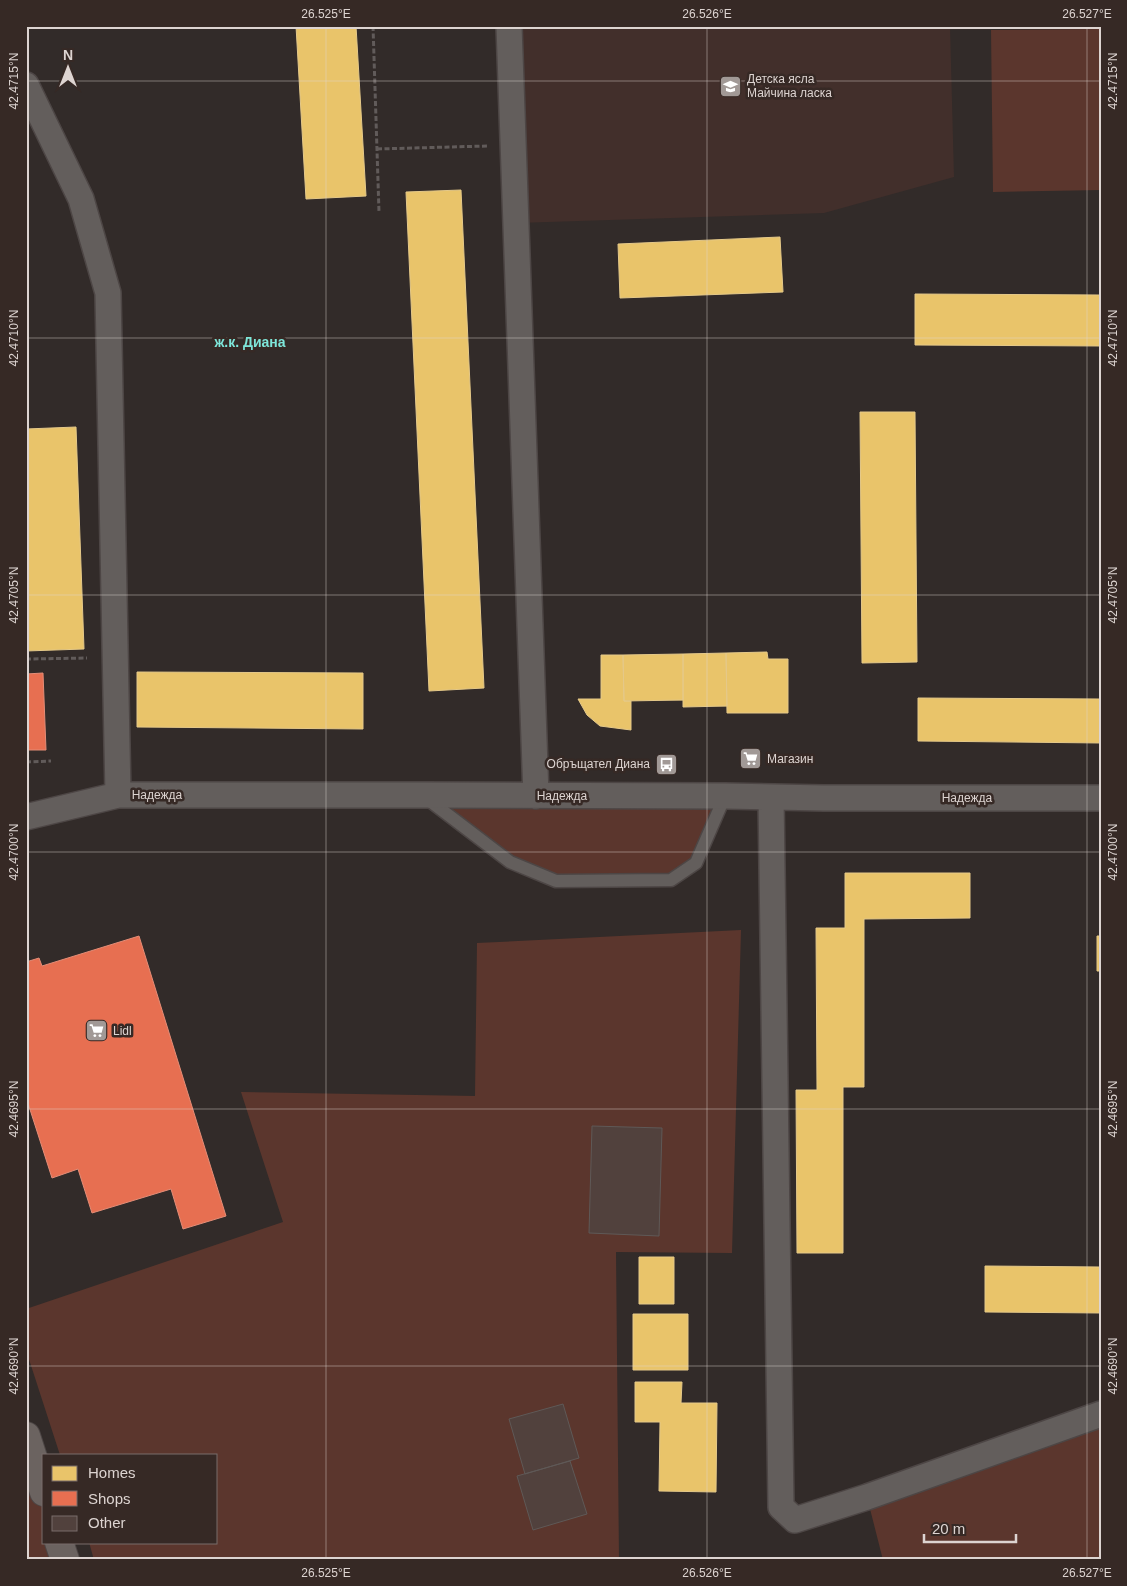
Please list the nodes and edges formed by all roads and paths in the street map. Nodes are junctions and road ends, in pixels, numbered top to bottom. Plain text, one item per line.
1 (373, 26) edge
2 (509, 26) edge
3 (26, 85) edge
4 (513, 146) junction
5 (377, 148) junction
6 (379, 212) dead end
7 (116, 657) junction
8 (26, 659) edge
9 (51, 761) dead end
10 (26, 762) edge
11 (118, 795) junction
12 (422, 795) junction
13 (536, 796) junction
14 (725, 796) junction
15 (771, 797) junction
16 (1101, 798) edge
17 (26, 817) edge
18 (1101, 1414) edge
19 (26, 1436) edge
20 (42, 1486) edge
21 (60, 1544) edge
22 (65, 1560) edge

1 - 5 path
2 - 4 street
3 - 7 street
4 - 5 path
4 - 13 street
5 - 6 path
7 - 8 path
7 - 11 street
9 - 10 path
11 - 12 street, Надежда
11 - 17 street, Надежда
12 - 13 street, Надежда
12 - 14 lane
13 - 14 street, Надежда
14 - 15 street, Надежда
15 - 16 street, Надежда
15 - 18 street
19 - 20 main road
21 - 22 main road

